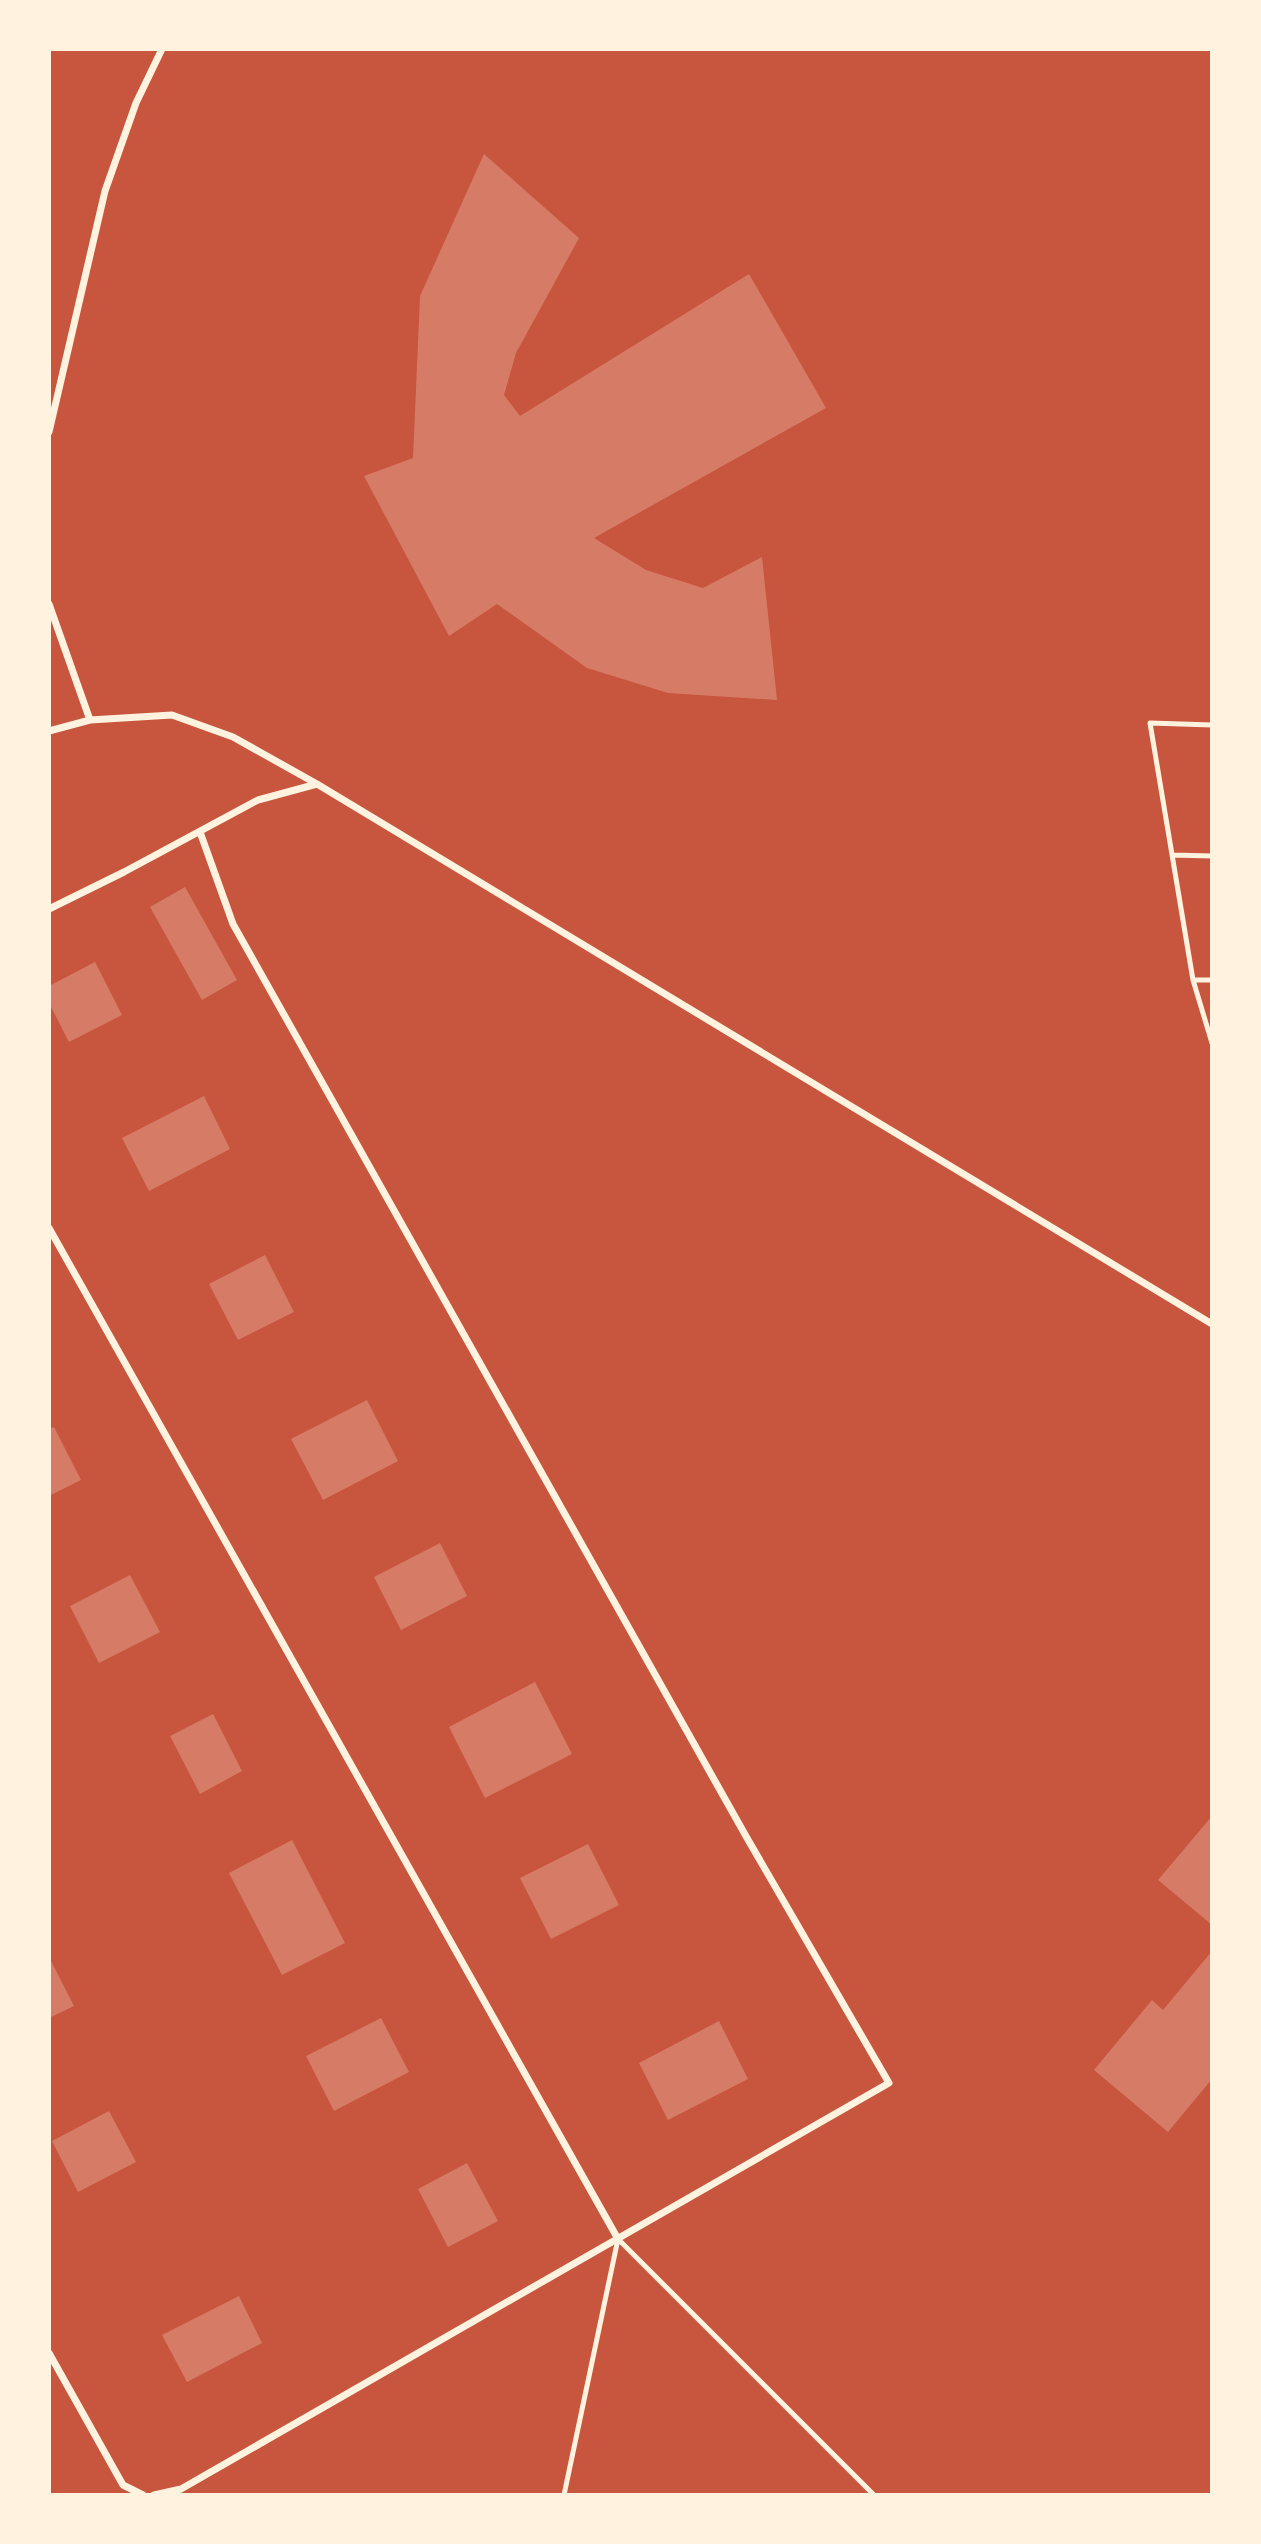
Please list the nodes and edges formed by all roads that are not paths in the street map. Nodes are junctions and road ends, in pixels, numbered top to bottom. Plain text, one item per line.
1 (162, 49) edge
2 (49, 432) edge
3 (49, 604) edge
4 (90, 720) junction
5 (1212, 725) edge
6 (49, 731) edge
7 (317, 784) junction
8 (200, 832) junction
9 (1172, 855) junction
10 (1212, 856) edge
11 (49, 909) edge
12 (1193, 980) junction
13 (1212, 980) edge
14 (1212, 1043) edge
15 (49, 1227) edge
16 (1212, 1324) edge
17 (618, 2239) junction
18 (49, 2353) edge
19 (143, 2495) edge
20 (154, 2495) edge
21 (564, 2495) edge
22 (874, 2495) edge

1 - 2 street
3 - 4 street
4 - 6 street
4 - 7 street
5 - 9 lane
7 - 8 street
7 - 16 street
8 - 11 street
8 - 17 street
9 - 10 lane
9 - 12 lane
12 - 13 lane
12 - 14 lane
15 - 17 street
17 - 20 street
17 - 21 lane
17 - 22 lane
18 - 19 street

